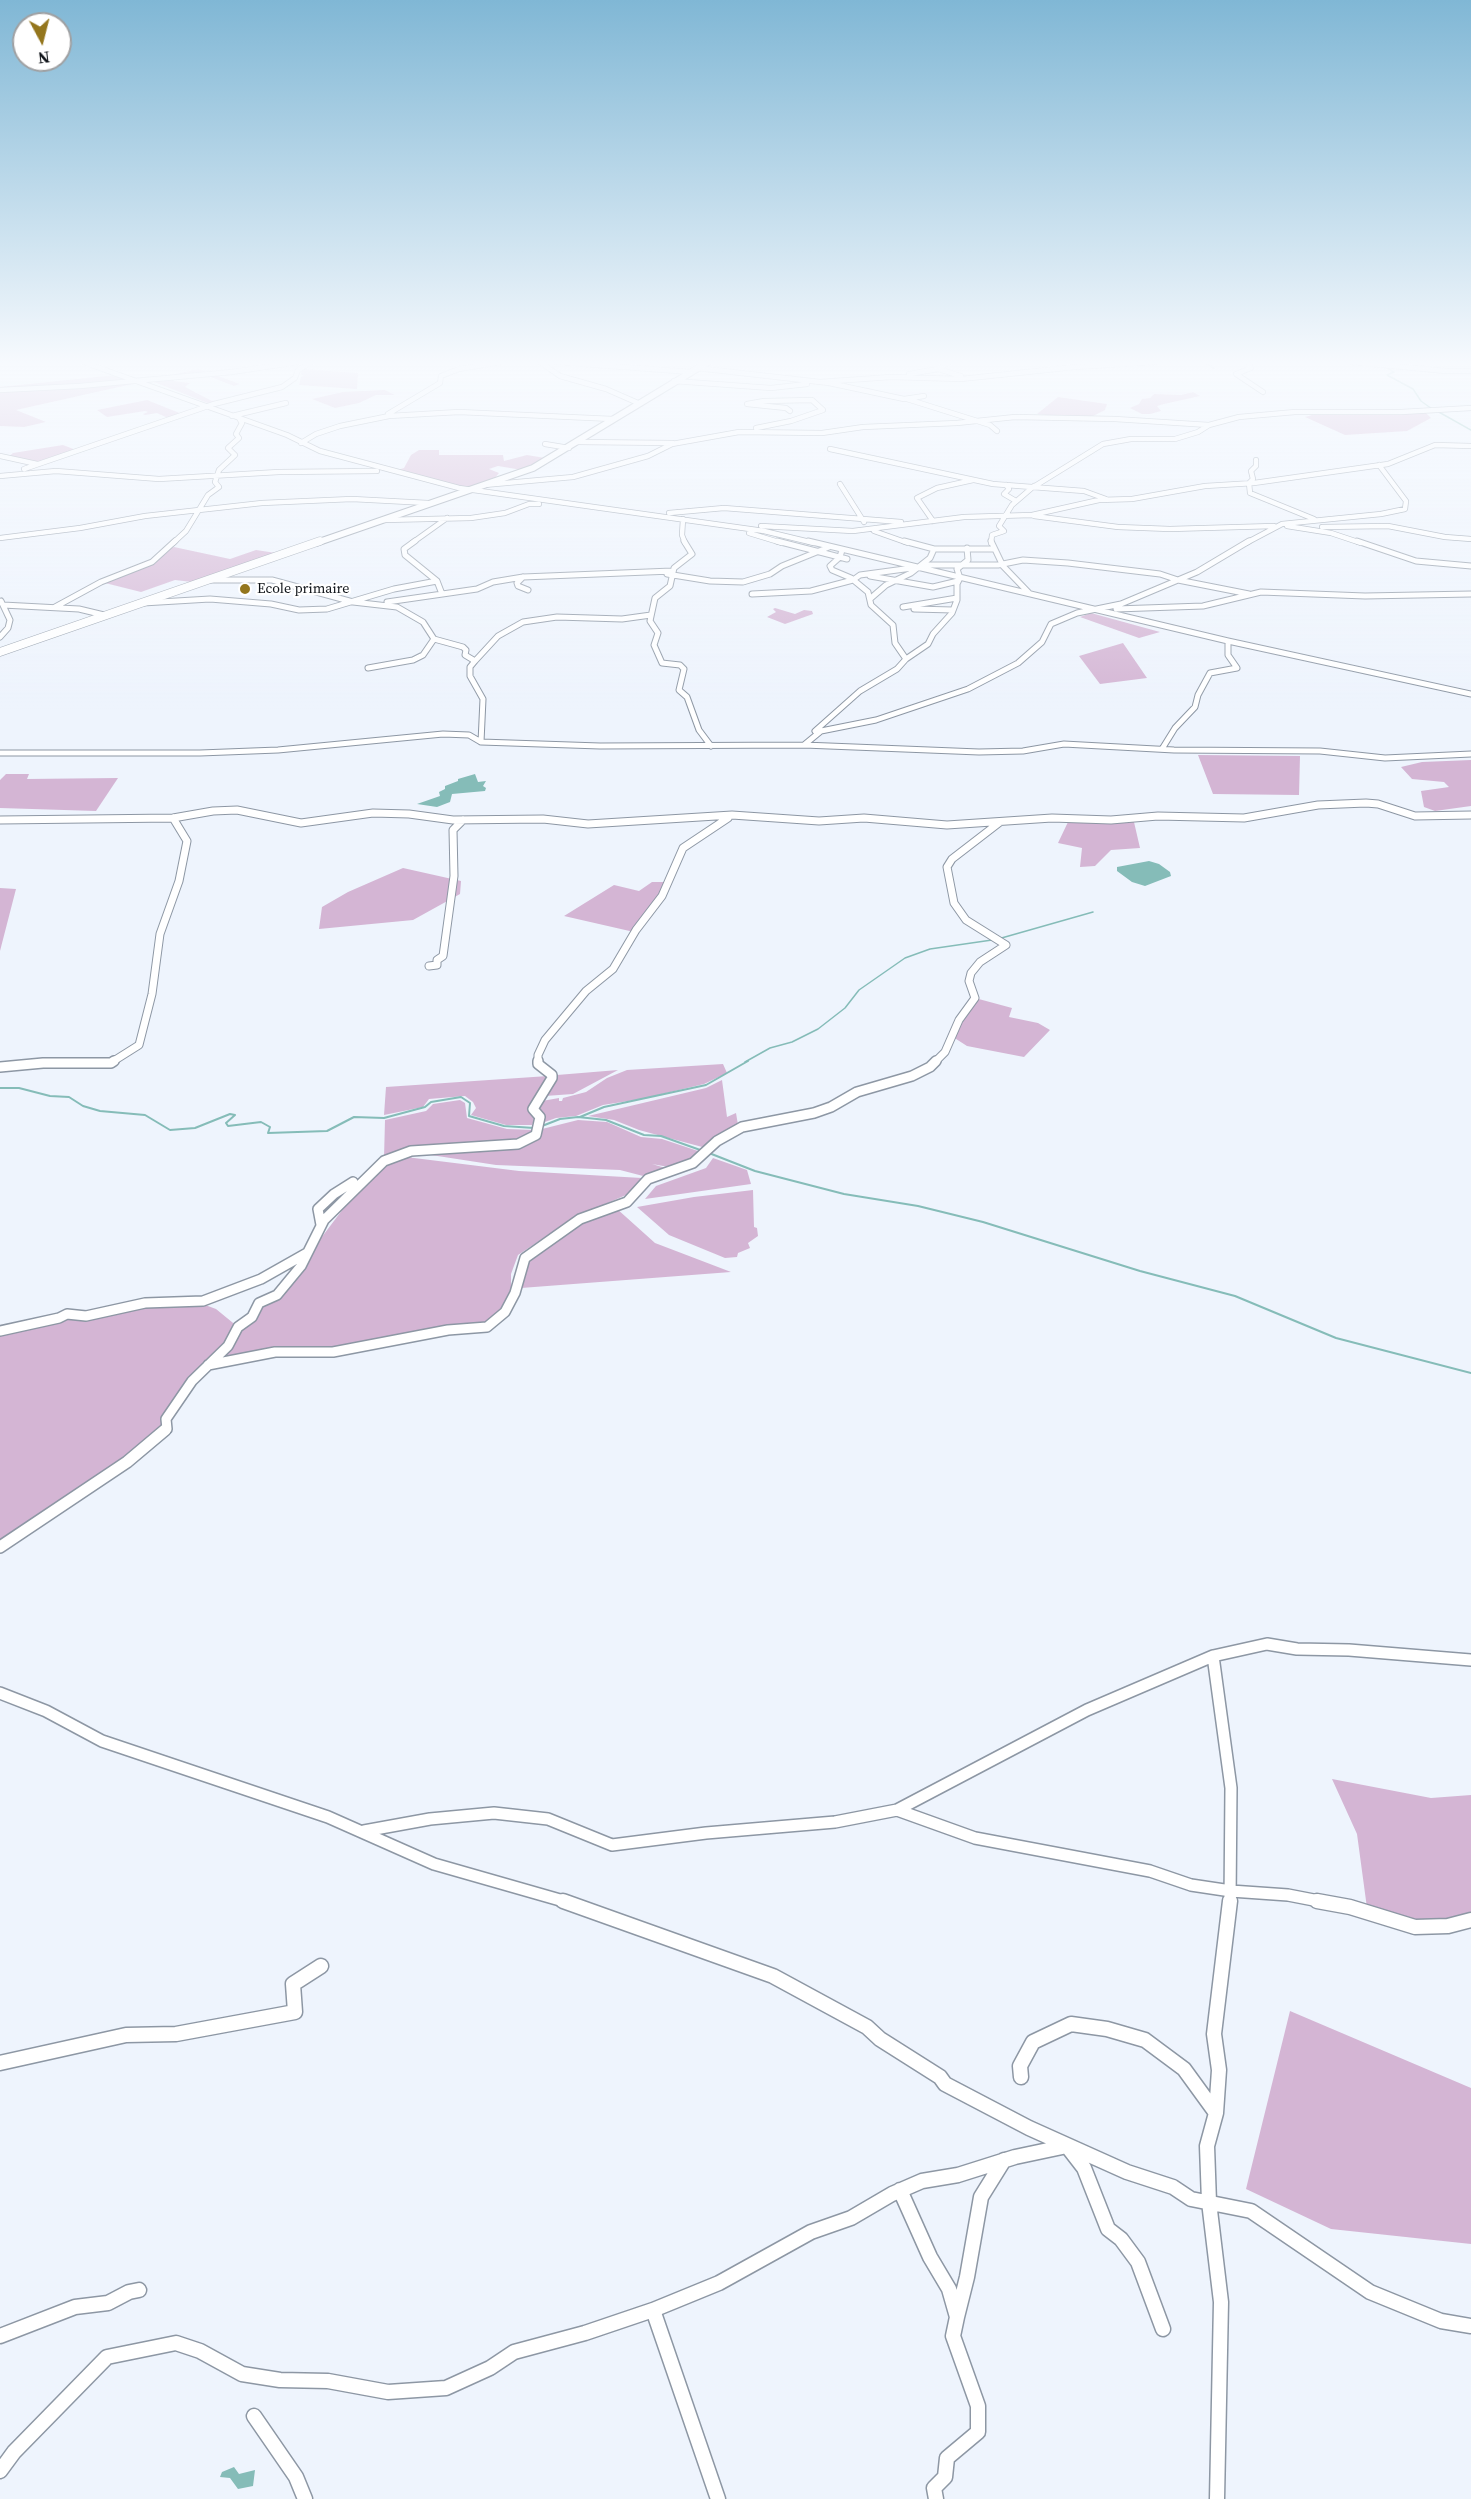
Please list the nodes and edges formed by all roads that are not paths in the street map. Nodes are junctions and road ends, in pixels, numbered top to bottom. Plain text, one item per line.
1 (216, 479) edge
2 (421, 479) edge
3 (499, 479) edge
4 (552, 479) edge
5 (969, 479) edge
6 (1046, 479) edge
7 (1253, 479) edge
8 (1281, 479) edge
9 (1389, 479) edge
10 (975, 480) junction
11 (1249, 483) junction
12 (483, 484) junction
13 (840, 484) dead end
14 (1006, 485) junction
15 (1034, 486) junction
16 (468, 490) junction
17 (1106, 499) junction
18 (1016, 501) junction
19 (428, 503) junction
20 (616, 510) junction
21 (200, 512) junction
22 (657, 515) junction
23 (1032, 515) junction
24 (1005, 517) junction
25 (447, 518) junction
26 (862, 518) junction
27 (683, 519) junction
28 (380, 520) junction
29 (1315, 520) junction
30 (933, 521) junction
31 (712, 524) junction
32 (912, 524) junction
33 (1280, 525) junction
34 (737, 526) junction
35 (870, 529) junction
36 (1329, 530) junction
37 (0, 538) edge
38 (1471, 539) edge
39 (829, 547) junction
40 (967, 548) junction
41 (934, 549) junction
42 (994, 549) junction
43 (842, 550) junction
44 (813, 552) junction
45 (840, 557) junction
46 (847, 558) dead end
47 (1002, 565) junction
48 (918, 566) junction
49 (1471, 566) edge
50 (962, 567) junction
51 (671, 573) junction
52 (843, 575) junction
53 (860, 575) junction
54 (523, 577) junction
55 (959, 579) junction
56 (207, 580) junction
57 (853, 580) junction
58 (1178, 580) junction
59 (437, 581) junction
60 (896, 582) junction
61 (528, 590) dead end
62 (1029, 593) junction
63 (442, 594) junction
64 (752, 594) dead end
65 (1249, 594) junction
66 (1471, 594) edge
67 (1140, 596) junction
68 (871, 598) junction
69 (957, 598) junction
70 (2, 602) edge
71 (353, 602) junction
72 (140, 603) junction
73 (382, 604) junction
74 (55, 607) junction
75 (1166, 608) junction
76 (1100, 609) junction
77 (954, 610) junction
78 (104, 615) junction
79 (651, 615) junction
80 (0, 637) edge
81 (434, 639) junction
82 (1228, 641) junction
83 (0, 651) edge
84 (906, 660) junction
85 (475, 661) junction
86 (368, 668) dead end
87 (1471, 694) edge
88 (816, 733) junction
89 (481, 742) junction
90 (804, 745) junction
91 (711, 746) junction
92 (1162, 749) junction
93 (0, 753) edge
94 (1471, 754) edge
95 (732, 815) junction
96 (1471, 815) edge
97 (173, 818) junction
98 (0, 820) edge
99 (464, 820) junction
100 (1002, 821) junction
101 (429, 966) dead end
102 (0, 1067) edge
103 (353, 1182) dead end
104 (321, 1225) junction
105 (308, 1252) junction
106 (0, 1330) edge
107 (208, 1365) junction
108 (0, 1547) edge
109 (1212, 1656) junction
110 (1471, 1660) edge
111 (2, 1697) edge
112 (897, 1810) junction
113 (364, 1831) junction
114 (1232, 1891) junction
115 (1471, 1920) edge
116 (321, 1966) dead end
117 (0, 2063) edge
118 (1021, 2078) dead end
119 (1216, 2113) junction
120 (1067, 2146) junction
121 (1004, 2160) junction
122 (900, 2190) junction
123 (1209, 2202) junction
124 (140, 2290) dead end
125 (653, 2310) junction
126 (957, 2317) junction
127 (1471, 2326) edge
128 (1163, 2329) dead end
129 (0, 2336) edge
130 (254, 2416) dead end
131 (0, 2472) edge
132 (305, 2499) edge
133 (718, 2499) edge
134 (936, 2499) edge
135 (1217, 2499) edge

1 - 21 street
2 - 16 street
3 - 12 street
4 - 12 street
5 - 10 street
6 - 15 street
7 - 11 street
8 - 11 street
9 - 29 street
10 - 14 street
10 - 30 street
11 - 17 street
11 - 29 street
12 - 16 street
13 - 26 street
14 - 15 street
14 - 18 street
15 - 17 street
15 - 18 street
16 - 19 street
16 - 20 street
17 - 23 street
18 - 24 street
19 - 21 street
19 - 28 street
20 - 22 street
20 - 25 street
21 - 37 street
21 - 74 street
22 - 26 street
22 - 27 street
23 - 24 street
23 - 33 street
24 - 30 street
24 - 42 street
25 - 28 street
25 - 59 street
26 - 32 street
26 - 35 street
27 - 31 street
27 - 51 street
28 - 56 street
29 - 33 street
29 - 36 street
30 - 32 street
31 - 34 street
31 - 44 street
32 - 35 street
33 - 36 street
33 - 58 street
34 - 35 street
34 - 39 street
35 - 41 street
36 - 38 street
36 - 49 street
39 - 43 street
39 - 44 street
40 - 41 street
40 - 42 street
40 - 50 street
41 - 48 street
42 - 47 street
43 - 45 street
43 - 48 street
44 - 45 street
44 - 51 street
45 - 46 street
45 - 52 street
47 - 50 street
47 - 58 street
47 - 62 street
48 - 50 street
48 - 53 street
48 - 55 street
48 - 60 street
50 - 55 street
51 - 54 street
51 - 79 street
52 - 53 street
52 - 57 street
53 - 57 street
53 - 60 street
54 - 61 street
54 - 63 street
55 - 60 street
55 - 62 street
55 - 69 street
56 - 71 street
56 - 72 street
57 - 64 street
57 - 68 street
58 - 65 street
58 - 67 street
59 - 63 street
59 - 71 street
60 - 68 street
62 - 76 street
63 - 73 street
65 - 66 street
65 - 75 street
67 - 75 street
67 - 76 street
68 - 84 street
69 - 77 street
69 - 77 street
70 - 74 street
70 - 80 street
71 - 72 street
71 - 73 street
72 - 78 street
73 - 81 street
74 - 78 street
75 - 76 street
76 - 82 street
76 - 88 street
77 - 84 street
78 - 83 street
79 - 85 street
79 - 91 street
81 - 85 street
81 - 86 street
82 - 87 street
82 - 92 street
84 - 88 street
85 - 89 street
88 - 90 street
89 - 91 street
89 - 93 street
90 - 91 street
90 - 92 street
92 - 94 street
95 - 99 street
95 - 100 street
95 - 104 street
96 - 100 street
97 - 98 street
97 - 99 street
97 - 102 street
99 - 101 street
100 - 107 street
103 - 104 street
104 - 105 street
105 - 106 street
105 - 107 street
107 - 108 street
109 - 110 street
109 - 112 street
109 - 114 street
111 - 113 street
112 - 113 street
112 - 114 street
113 - 120 street
114 - 115 street
114 - 119 street
116 - 117 street
118 - 119 street
119 - 123 street
120 - 121 street
120 - 123 street
120 - 128 street
121 - 122 street
121 - 126 street
122 - 125 street
122 - 126 street
123 - 127 street
123 - 135 street
124 - 129 street
125 - 131 street
125 - 133 street
126 - 134 street
130 - 132 street

